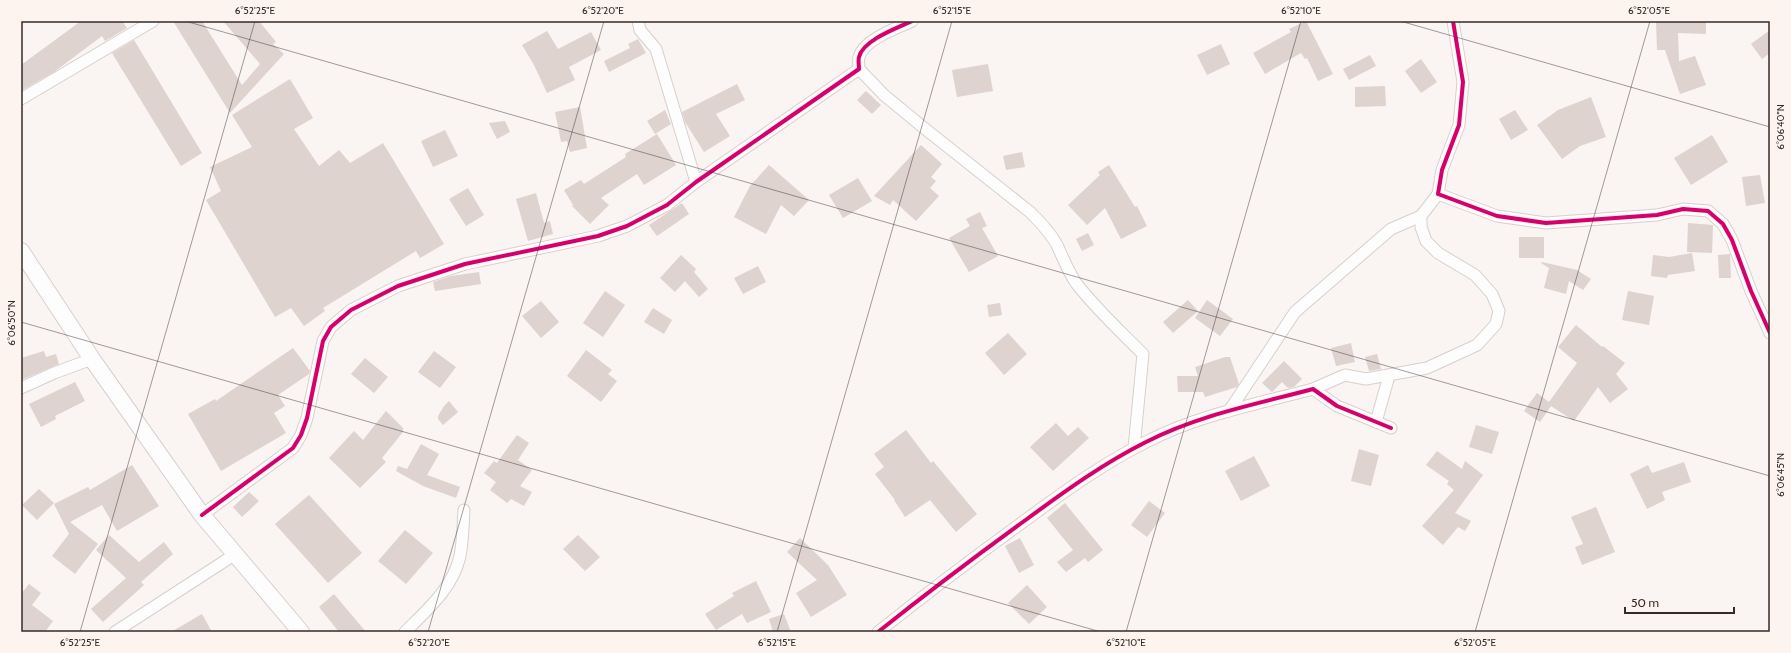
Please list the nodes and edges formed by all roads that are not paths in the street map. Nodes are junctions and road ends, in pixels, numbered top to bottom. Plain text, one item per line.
1 (153, 21) edge
2 (638, 21) edge
3 (912, 21) edge
4 (1453, 21) edge
5 (859, 69) junction
6 (21, 99) edge
7 (696, 182) junction
8 (1438, 194) junction
9 (1421, 216) junction
10 (21, 251) edge
11 (1770, 333) edge
12 (92, 359) junction
13 (1389, 376) junction
14 (21, 388) edge
15 (1313, 389) junction
16 (1229, 411) junction
17 (1376, 422) junction
18 (1391, 428) dead end
19 (1134, 448) junction
20 (464, 510) dead end
21 (202, 515) junction
22 (234, 555) junction
23 (115, 632) edge
24 (301, 632) edge
25 (405, 632) edge
26 (878, 632) edge

1 - 6 street
2 - 7 street
3 - 5 street
4 - 8 street
5 - 7 street
5 - 19 street
7 - 21 street
8 - 9 street
8 - 11 street
9 - 13 street
9 - 16 street
10 - 12 main road
12 - 14 street
12 - 21 main road
13 - 15 street
13 - 17 street
15 - 16 street
15 - 17 street
16 - 19 street
17 - 18 street
19 - 26 street
20 - 25 street
21 - 22 main road
22 - 23 street
22 - 24 main road

